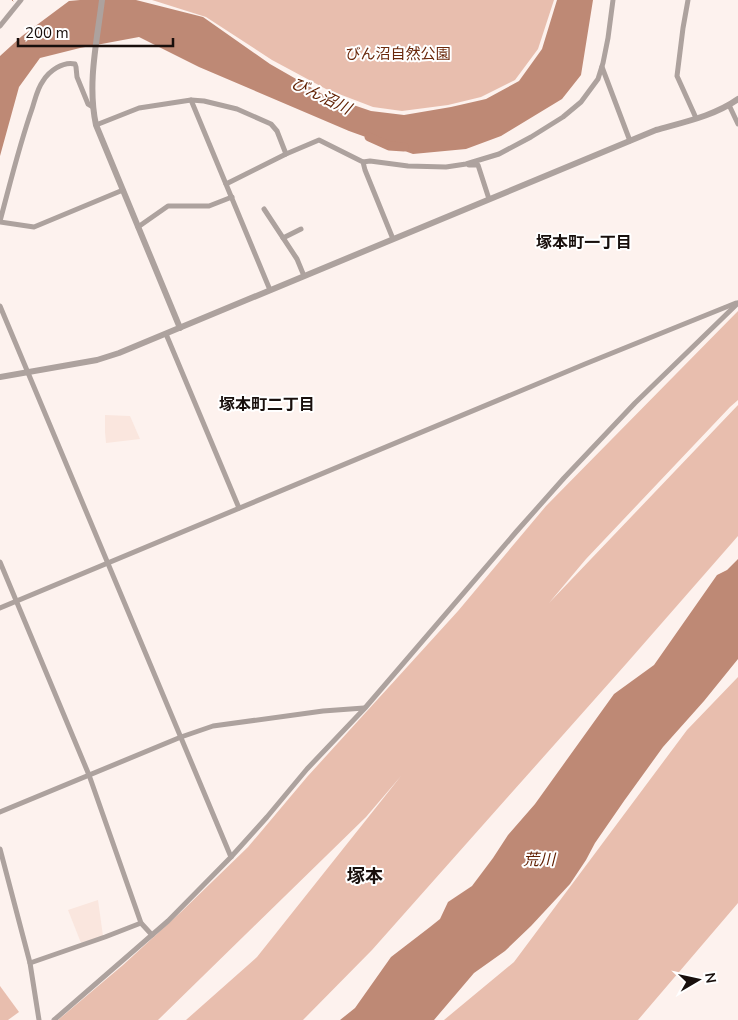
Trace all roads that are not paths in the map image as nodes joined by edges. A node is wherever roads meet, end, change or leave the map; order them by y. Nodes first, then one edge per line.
1 (21, 0) edge
2 (102, 0) edge
3 (613, 0) edge
4 (688, 0) edge
5 (0, 26) edge
6 (602, 66) junction
7 (738, 99) edge
8 (191, 100) junction
9 (729, 105) junction
10 (93, 107) junction
11 (696, 118) junction
12 (738, 124) edge
13 (96, 125) junction
14 (630, 141) junction
15 (286, 154) junction
16 (363, 162) junction
17 (466, 164) junction
18 (226, 184) junction
19 (123, 190) junction
20 (232, 197) junction
21 (489, 199) junction
22 (264, 210) dead end
23 (0, 222) edge
24 (138, 227) junction
25 (301, 229) dead end
26 (284, 238) junction
27 (393, 239) junction
28 (304, 276) junction
29 (270, 290) junction
30 (738, 302) edge
31 (0, 306) edge
32 (180, 328) junction
33 (166, 334) junction
34 (27, 372) junction
35 (0, 377) edge
36 (238, 508) junction
37 (0, 562) edge
38 (107, 563) junction
39 (16, 601) junction
40 (0, 608) edge
41 (365, 708) junction
42 (180, 737) junction
43 (89, 775) junction
44 (0, 812) edge
45 (0, 849) edge
46 (230, 857) junction
47 (141, 923) junction
48 (152, 935) junction
49 (30, 963) junction
50 (39, 1020) edge
51 (54, 1020) edge

1 - 5 street
2 - 10 street
3 - 6 street
4 - 11 street
6 - 14 street
6 - 17 street
7 - 9 street
8 - 13 street
8 - 15 street
8 - 18 street
9 - 11 street
9 - 12 street
10 - 13 street
10 - 23 street
11 - 14 street
13 - 19 street
14 - 21 street
15 - 16 street
15 - 18 street
16 - 17 street
16 - 27 street
17 - 21 street
18 - 20 street
19 - 23 street
19 - 24 street
20 - 24 street
20 - 29 street
21 - 27 street
22 - 26 street
24 - 32 street
25 - 26 street
26 - 28 street
27 - 28 street
28 - 29 street
29 - 32 street
30 - 36 street
30 - 41 street
31 - 34 street
32 - 33 street
33 - 34 street
33 - 36 street
34 - 35 street
34 - 38 street
36 - 38 street
37 - 39 street
38 - 39 street
38 - 42 street
39 - 40 street
39 - 43 street
41 - 42 street
41 - 46 street
42 - 43 street
42 - 46 street
43 - 44 street
43 - 47 street
45 - 49 street
46 - 48 street
47 - 48 street
47 - 49 street
48 - 51 street
49 - 50 street

